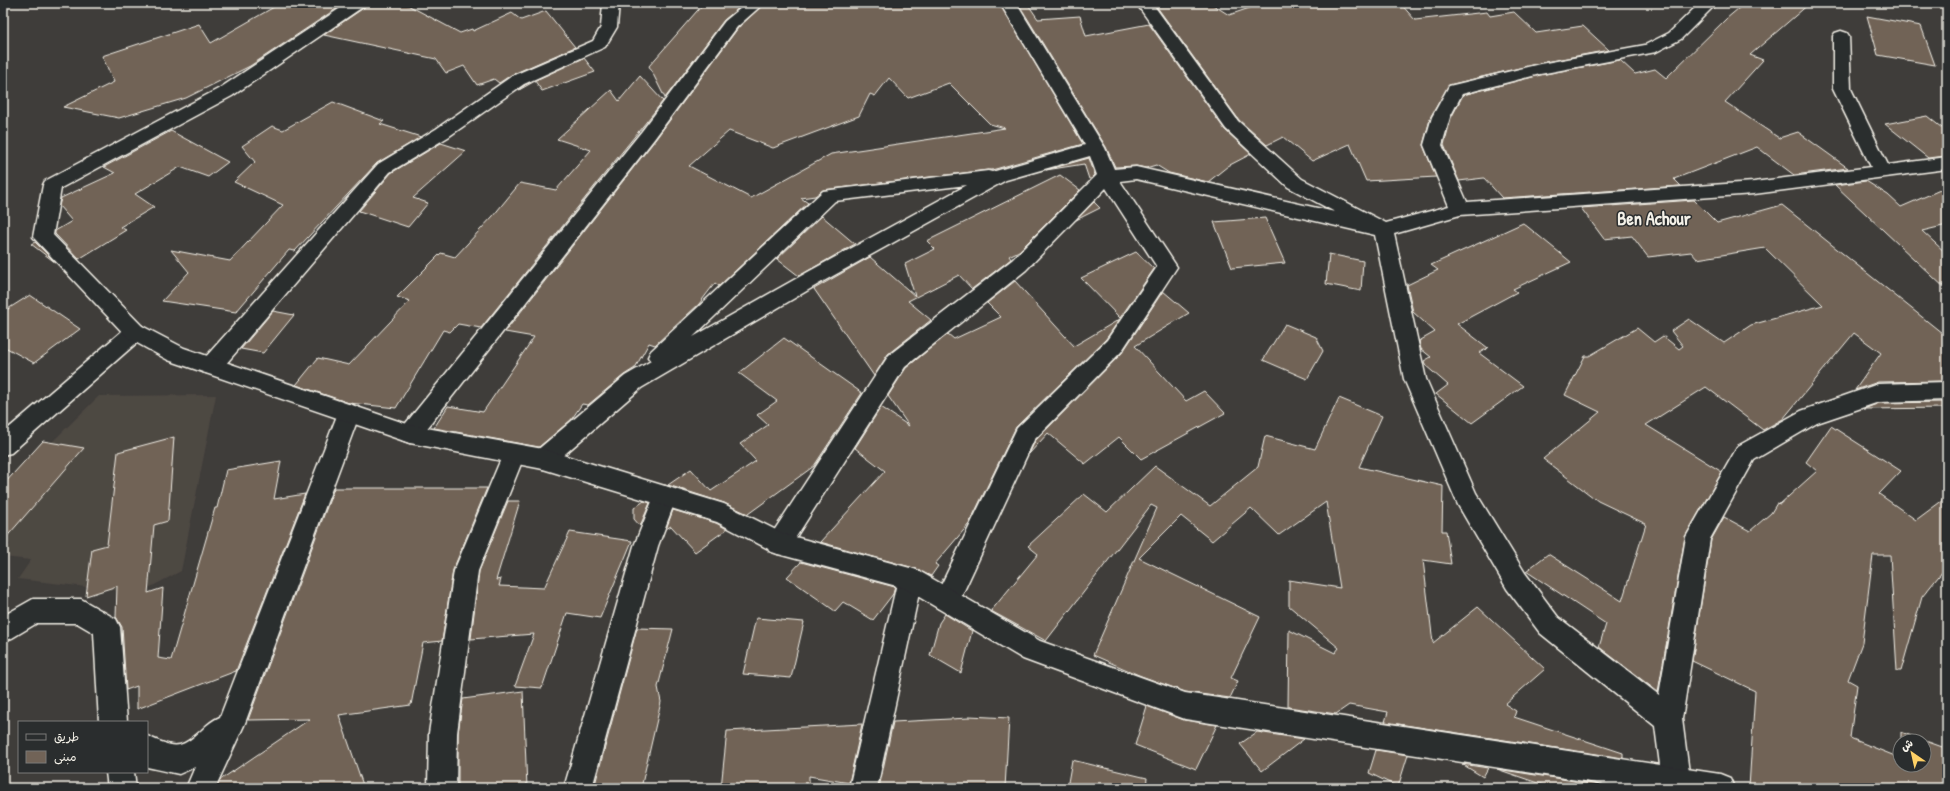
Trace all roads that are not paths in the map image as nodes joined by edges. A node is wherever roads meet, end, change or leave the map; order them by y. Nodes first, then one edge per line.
1 (358, 3) edge
2 (611, 3) edge
3 (756, 3) edge
4 (1008, 3) edge
5 (1144, 3) edge
6 (1709, 3) edge
7 (1841, 36) dead end
8 (1096, 148) junction
9 (1947, 163) edge
10 (1882, 171) junction
11 (999, 176) junction
12 (1107, 176) junction
13 (1460, 209) junction
14 (1384, 230) junction
15 (135, 332) junction
16 (211, 366) junction
17 (633, 382) junction
18 (1947, 391) edge
19 (349, 413) junction
20 (410, 434) junction
21 (3, 446) edge
22 (514, 454) junction
23 (543, 459) junction
24 (665, 496) junction
25 (778, 543) junction
26 (910, 579) junction
27 (947, 600) junction
28 (3, 630) edge
29 (115, 718) edge
30 (1668, 719) junction
31 (231, 723) junction
32 (148, 751) edge
33 (120, 773) edge
34 (1676, 785) edge
35 (122, 788) edge
36 (200, 788) edge
37 (442, 788) edge
38 (578, 788) edge
39 (863, 788) edge
40 (1720, 788) edge

1 - 15 street
2 - 16 street
3 - 20 street
4 - 8 street
5 - 14 street
6 - 13 street
7 - 10 street
8 - 11 street
8 - 12 street
9 - 10 street
10 - 13 street
11 - 17 street
11 - 17 street
12 - 14 street
12 - 25 street
12 - 27 street
13 - 14 street
14 - 30 street
15 - 16 street
15 - 21 street
16 - 19 street
17 - 23 street
18 - 30 street
19 - 20 street
19 - 31 street
20 - 22 street
22 - 23 street
22 - 37 street
23 - 24 street
24 - 25 street
24 - 38 street
25 - 26 street
26 - 27 street
26 - 39 street
27 - 34 street
28 - 29 street
30 - 34 street
31 - 32 street
31 - 36 street
33 - 35 street
34 - 40 street

